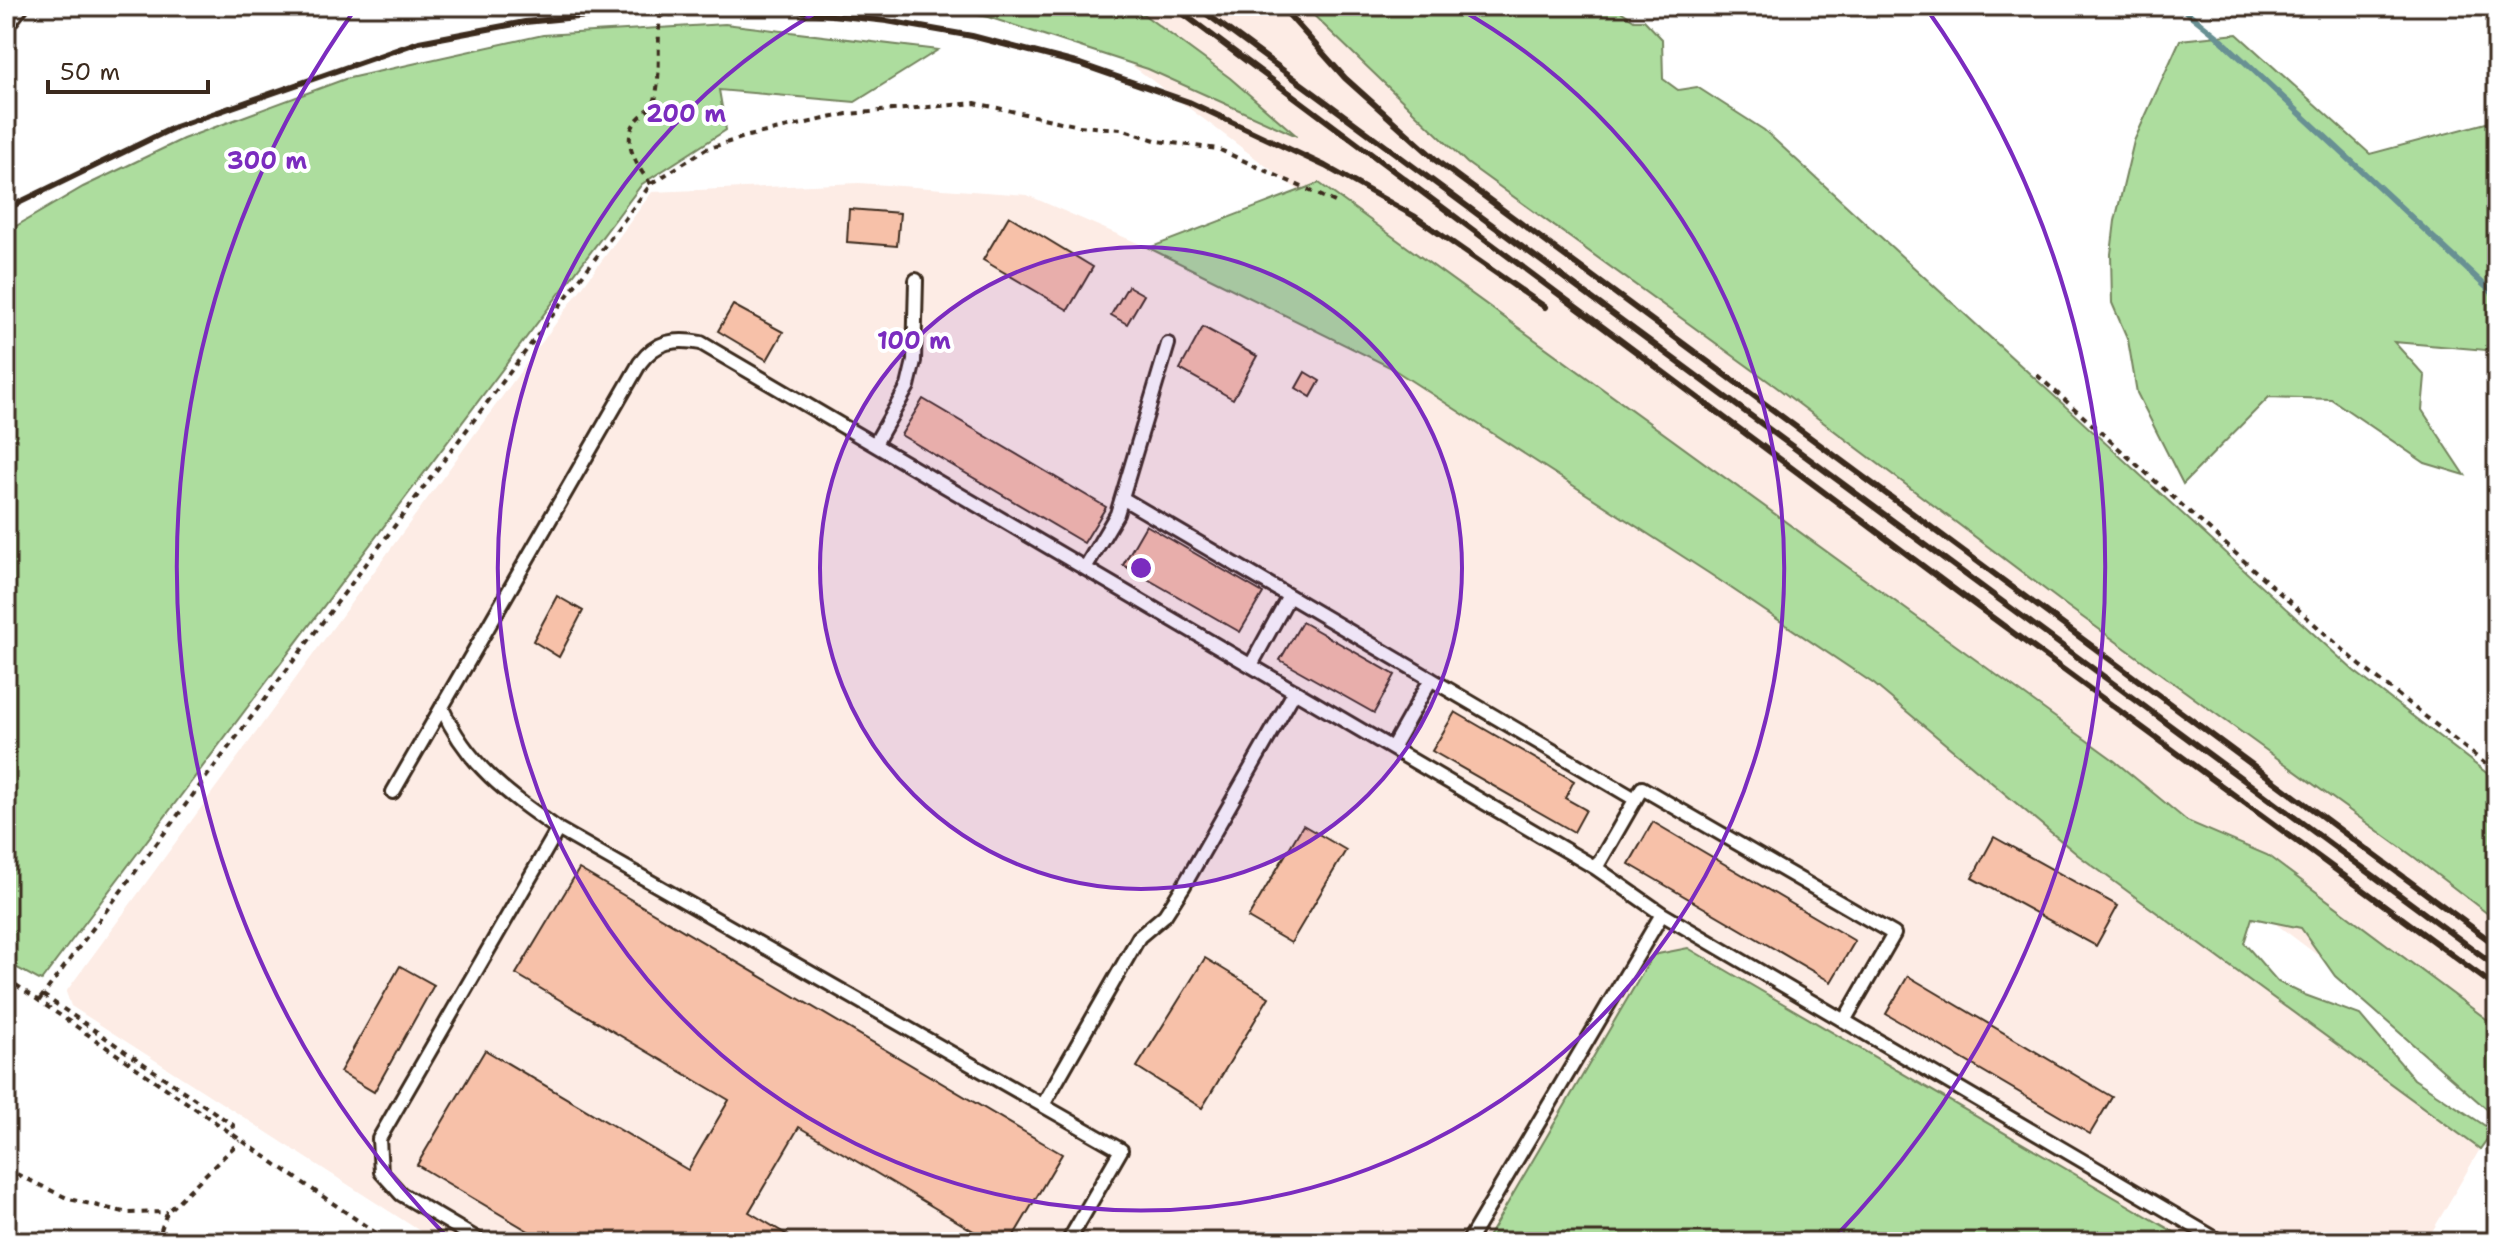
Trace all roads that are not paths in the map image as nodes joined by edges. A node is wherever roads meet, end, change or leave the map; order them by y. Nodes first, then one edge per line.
1 (22, 6) edge
2 (6, 27) edge
3 (916, 280) dead end
4 (1168, 344) dead end
5 (875, 444) junction
6 (1122, 498) junction
7 (1085, 568) junction
8 (1289, 596) junction
9 (1251, 665) junction
10 (1431, 679) junction
11 (1295, 691) junction
12 (442, 708) junction
13 (1392, 748) junction
14 (393, 792) dead end
15 (1635, 799) junction
16 (558, 829) junction
17 (1596, 868) junction
18 (1662, 914) junction
19 (1844, 1021) junction
20 (1043, 1105) junction
21 (482, 1242) edge
22 (1068, 1242) edge
23 (1468, 1242) edge
24 (2221, 1242) edge

1 - 2 lane
3 - 5 lane
4 - 6 lane
5 - 7 lane
5 - 12 lane
6 - 7 lane
6 - 8 lane
7 - 9 lane
8 - 9 lane
8 - 10 lane
9 - 11 lane
10 - 13 lane
10 - 15 lane
11 - 13 lane
11 - 20 lane
12 - 14 lane
12 - 16 lane
13 - 17 lane
15 - 17 lane
15 - 19 lane
16 - 20 lane
16 - 21 lane
17 - 18 lane
18 - 19 lane
18 - 23 lane
19 - 24 lane
20 - 22 lane

